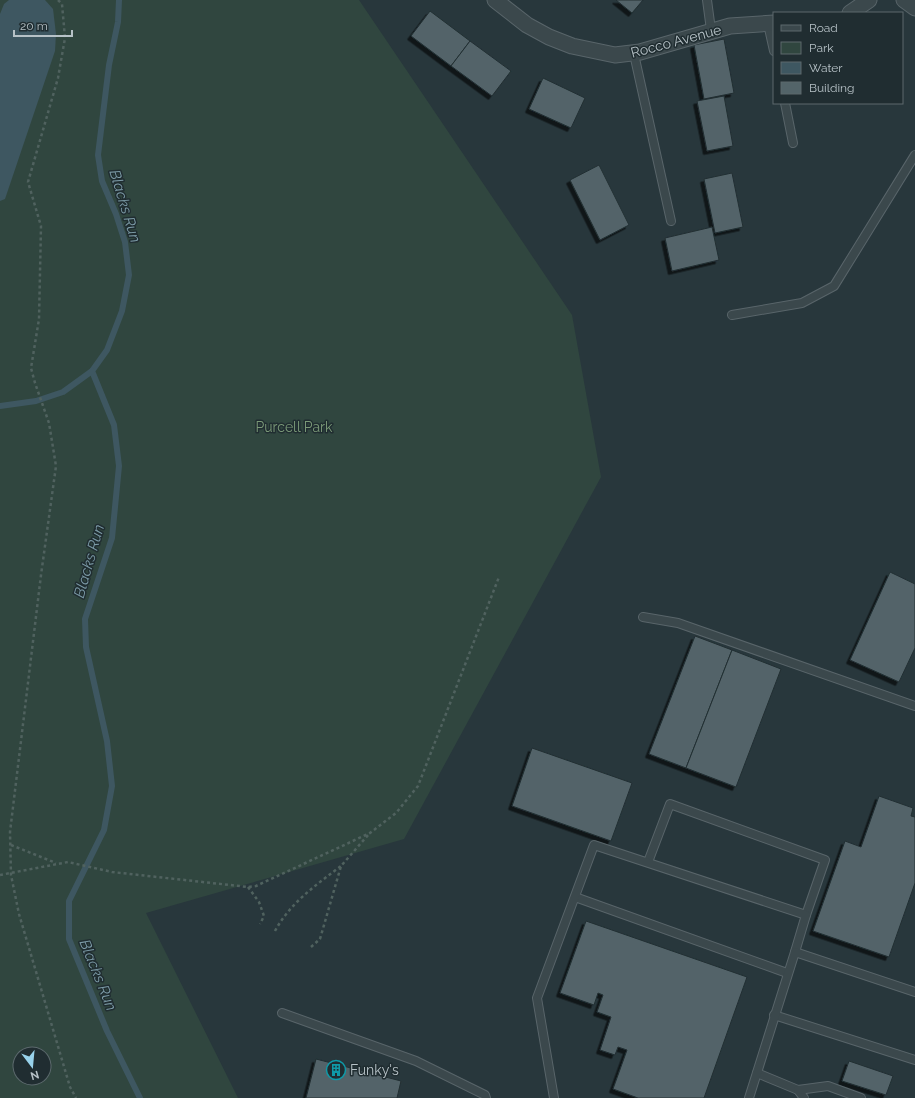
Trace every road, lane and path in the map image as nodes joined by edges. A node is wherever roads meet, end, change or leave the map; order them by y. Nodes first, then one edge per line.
1 (58, 0) edge
2 (495, 0) edge
3 (706, 0) edge
4 (869, 0) edge
5 (904, 0) edge
6 (915, 8) edge
7 (851, 12) edge
8 (771, 23) edge
9 (711, 30) junction
10 (773, 42) edge
11 (634, 54) junction
12 (784, 104) edge
13 (793, 143) dead end
14 (915, 155) edge
15 (671, 221) dead end
16 (732, 315) dead end
17 (499, 577) dead end
18 (642, 617) dead end
19 (915, 706) edge
20 (370, 833) junction
21 (10, 845) junction
22 (648, 862) junction
23 (57, 863) junction
24 (341, 866) junction
25 (0, 875) edge
26 (11, 875) junction
27 (248, 887) junction
28 (574, 897) junction
29 (806, 915) junction
30 (260, 924) dead end
31 (275, 931) dead end
32 (311, 947) dead end
33 (795, 952) junction
34 (787, 973) junction
35 (915, 992) edge
36 (282, 1013) dead end
37 (774, 1015) junction
38 (915, 1060) edge
39 (757, 1073) junction
40 (798, 1090) junction
41 (76, 1098) edge
42 (486, 1098) edge
43 (554, 1098) edge
44 (749, 1098) edge
45 (804, 1098) edge
46 (861, 1098) edge

1 - 21 path
2 - 11 street, Rocco Avenue
3 - 9 lane
4 - 7 street
5 - 6 street
8 - 9 street, Rocco Avenue
8 - 10 lane
9 - 11 street, Rocco Avenue
11 - 15 lane
12 - 13 lane
14 - 16 lane
17 - 20 path
18 - 19 lane
20 - 24 path
20 - 27 path
21 - 23 path
21 - 26 path
22 - 28 lane
22 - 29 lane
22 - 29 lane
23 - 26 path
23 - 27 path
24 - 31 path
24 - 32 path
25 - 26 path
26 - 41 path
27 - 30 path
28 - 34 lane
28 - 43 lane
29 - 33 lane
33 - 34 lane
33 - 35 lane
34 - 37 lane
36 - 42 lane
37 - 38 lane
37 - 39 lane
39 - 40 lane
39 - 44 lane
40 - 45 lane
40 - 46 lane

